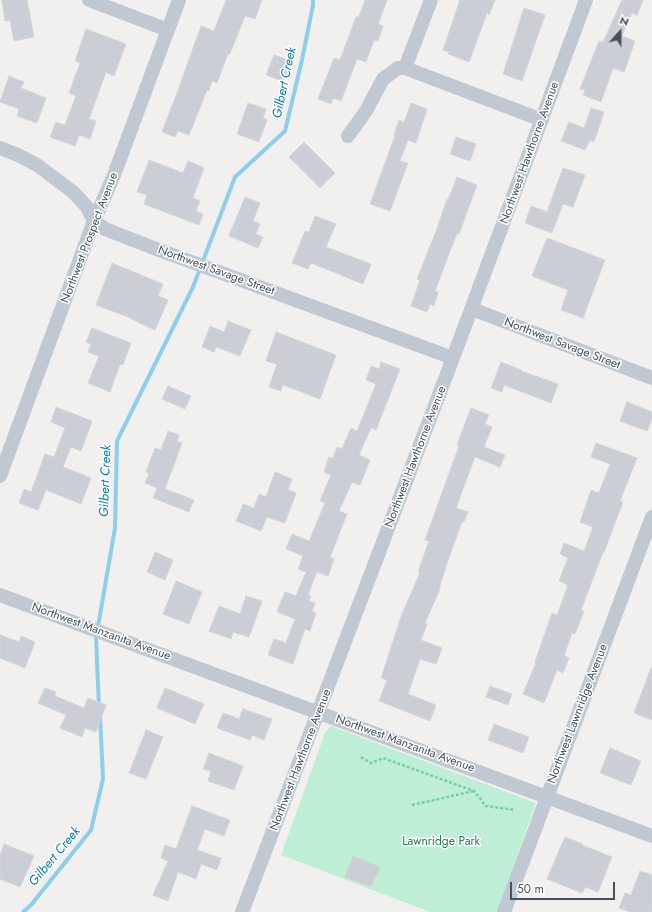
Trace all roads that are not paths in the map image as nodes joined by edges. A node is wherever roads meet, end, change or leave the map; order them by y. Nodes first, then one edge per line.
1 (89, 0) edge
2 (180, 0) edge
3 (431, 0) edge
4 (586, 0) edge
5 (168, 30) junction
6 (405, 68) junction
7 (542, 120) junction
8 (348, 136) dead end
9 (0, 148) edge
10 (94, 221) junction
11 (472, 309) junction
12 (453, 358) junction
13 (652, 378) edge
14 (0, 476) edge
15 (652, 517) edge
16 (0, 595) edge
17 (319, 712) junction
18 (547, 796) junction
19 (652, 836) edge
20 (242, 912) edge
21 (504, 912) edge

1 - 5 street
2 - 5 street, Northwest Prospect Avenue
3 - 6 street
4 - 7 street, Northwest Hawthorne Avenue
5 - 10 street, Northwest Prospect Avenue
6 - 7 street
6 - 8 street
7 - 11 street, Northwest Hawthorne Avenue
9 - 10 street, Northwest Savage Street
10 - 12 street, Northwest Savage Street
10 - 14 street, Northwest Prospect Avenue
11 - 12 street, Northwest Hawthorne Avenue
11 - 13 street, Northwest Savage Street
12 - 17 street, Northwest Hawthorne Avenue
15 - 18 street, Northwest Lawnridge Avenue
16 - 17 street, Northwest Manzanita Avenue
17 - 18 street, Northwest Manzanita Avenue
17 - 20 street, Northwest Hawthorne Avenue
18 - 19 street, Northwest Manzanita Avenue
18 - 21 street, Northwest Lawnridge Avenue

